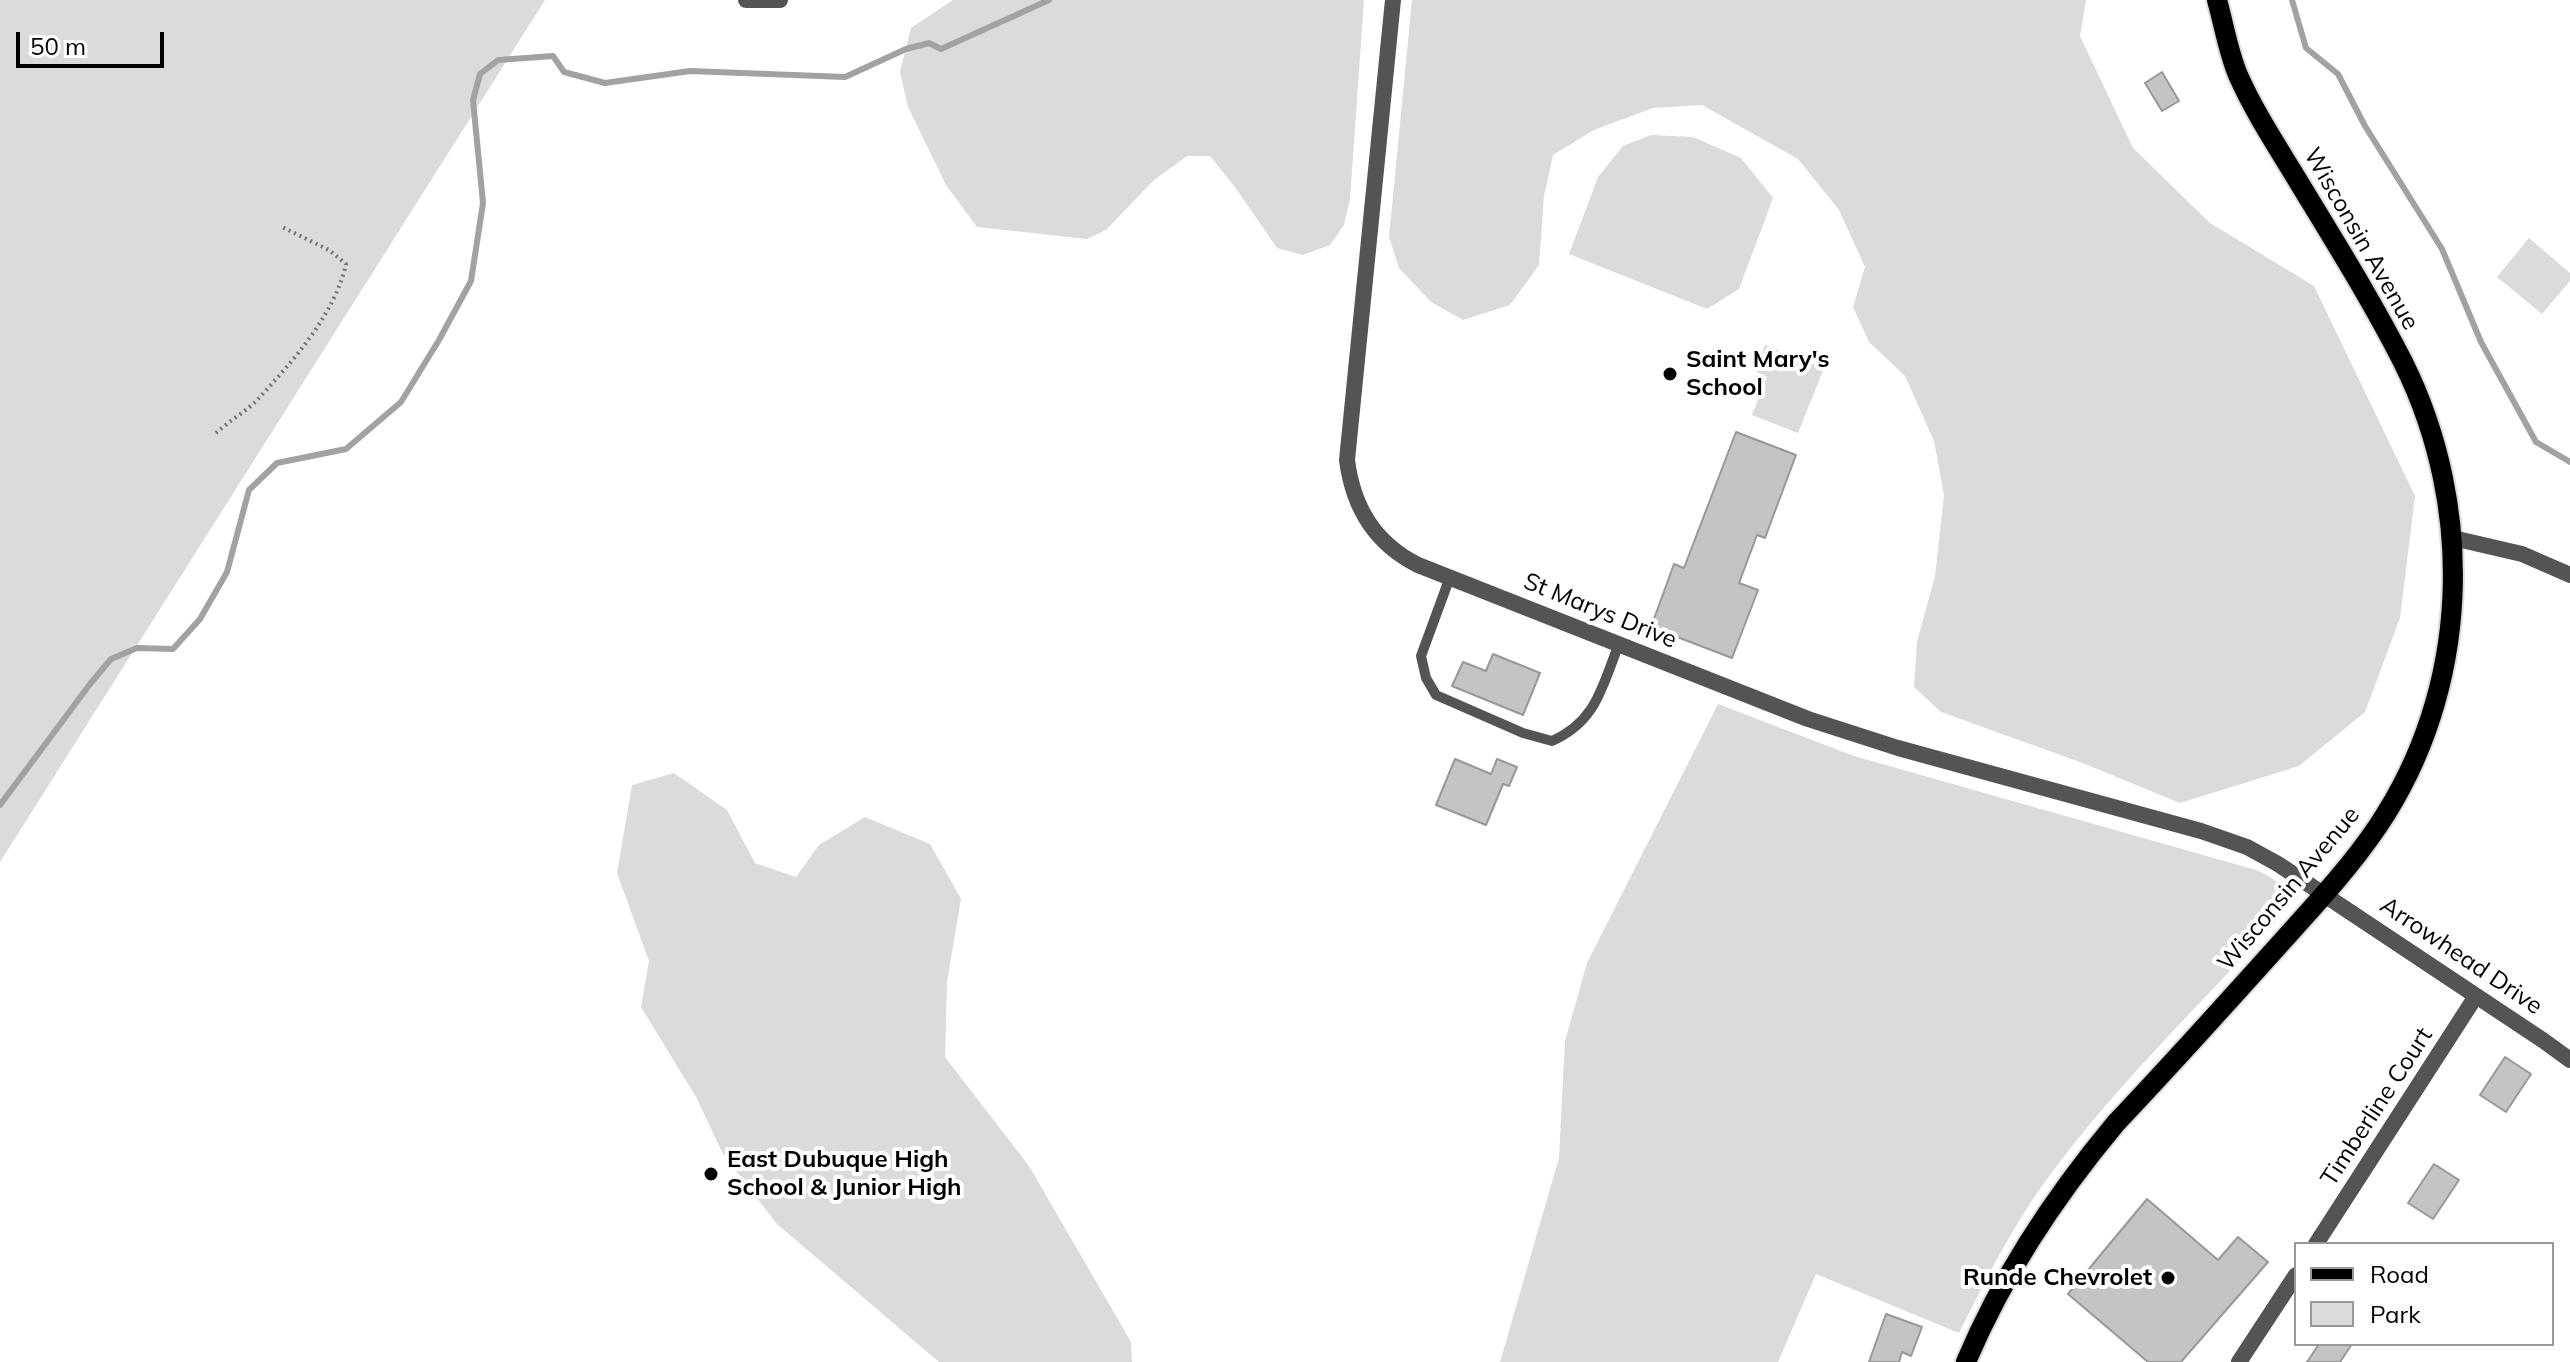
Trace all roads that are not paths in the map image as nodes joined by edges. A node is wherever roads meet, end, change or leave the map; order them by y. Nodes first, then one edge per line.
1 (746, 0) edge
2 (780, 0) edge
3 (1393, 0) edge
4 (2217, 0) edge
5 (2453, 538) junction
6 (2570, 575) edge
7 (1450, 577) junction
8 (1619, 644) junction
9 (2325, 894) junction
10 (2476, 996) junction
11 (2570, 1060) edge
12 (2317, 1242) edge
13 (2294, 1278) edge
14 (1966, 1362) edge
15 (2239, 1362) edge

1 - 2 street
3 - 7 street, St Marys Drive
4 - 5 main road, Wisconsin Avenue
5 - 6 street
5 - 9 main road, Wisconsin Avenue
7 - 8 street, St Marys Drive
7 - 8 lane
8 - 9 street, St Marys Drive
9 - 10 street, Arrowhead Drive
9 - 14 main road, Wisconsin Avenue
10 - 11 street, Arrowhead Drive
10 - 12 street, Timberline Court
13 - 15 street

